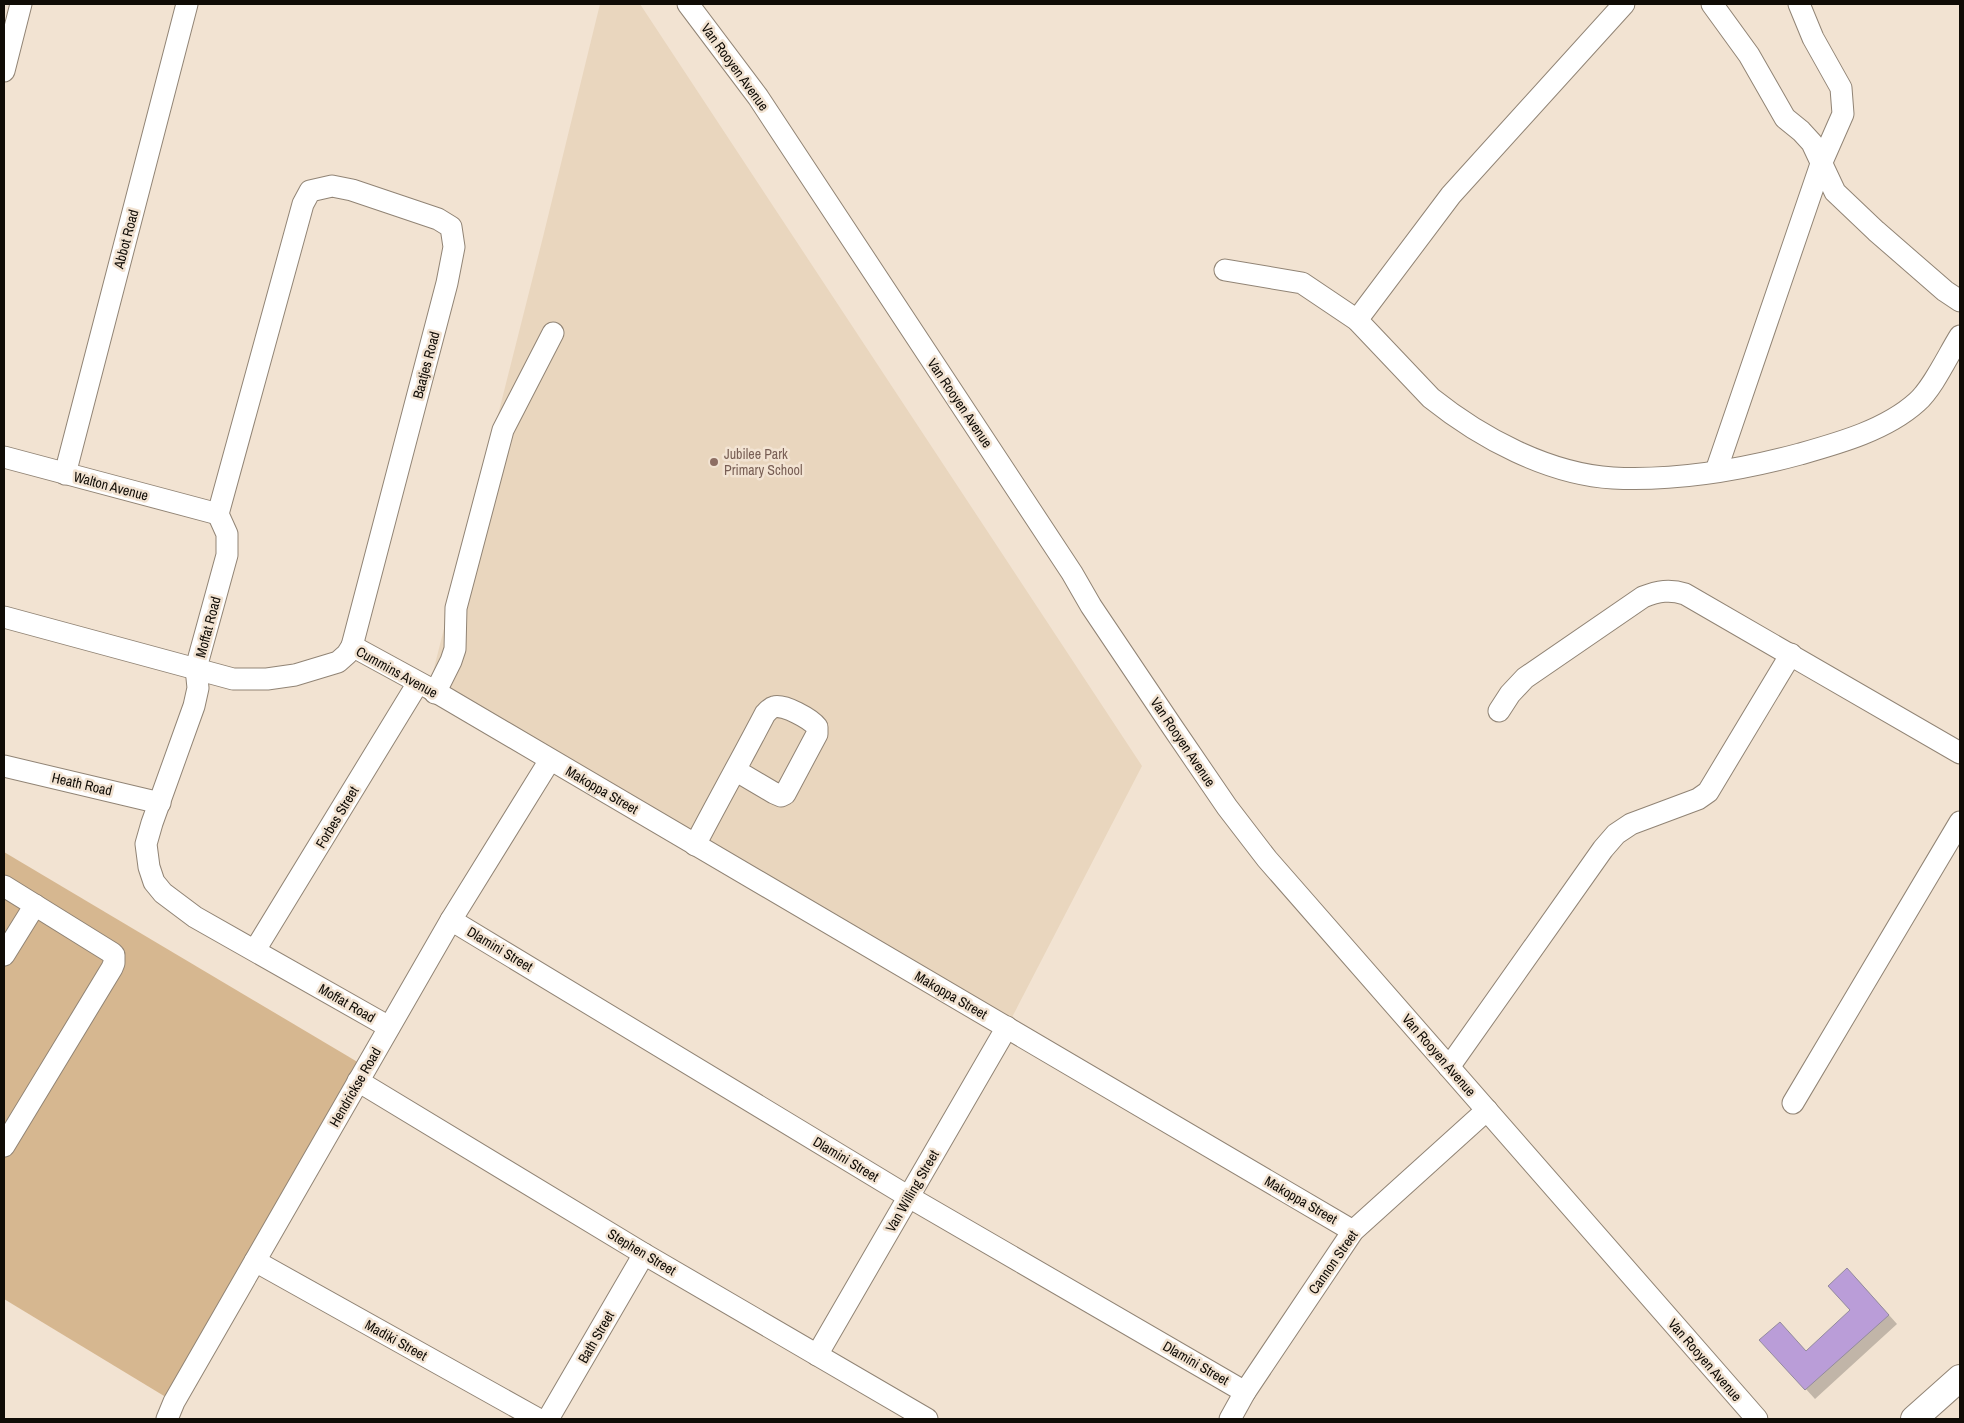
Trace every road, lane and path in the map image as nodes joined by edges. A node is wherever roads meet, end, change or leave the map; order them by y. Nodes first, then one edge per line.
1 (21, 4) edge
2 (187, 4) edge
3 (688, 4) edge
4 (1624, 4) edge
5 (1712, 4) edge
6 (1799, 4) edge
7 (4, 71) edge
8 (1821, 164) junction
9 (1225, 270) dead end
10 (1960, 301) edge
11 (1357, 320) junction
12 (553, 334) dead end
13 (1960, 336) edge
14 (4, 457) edge
15 (1716, 471) junction
16 (65, 474) junction
17 (218, 514) junction
18 (4, 617) edge
19 (352, 646) junction
20 (1791, 654) junction
21 (196, 668) junction
22 (427, 688) junction
23 (1499, 711) dead end
24 (1960, 753) edge
25 (550, 760) junction
26 (4, 766) edge
27 (735, 770) dead end
28 (160, 803) junction
29 (1960, 822) edge
30 (695, 845) junction
31 (4, 886) edge
32 (35, 905) junction
33 (451, 920) junction
34 (255, 950) junction
35 (4, 955) edge
36 (389, 1027) junction
37 (1007, 1028) junction
38 (1449, 1067) junction
39 (358, 1081) junction
40 (1793, 1104) dead end
41 (1487, 1110) junction
42 (4, 1146) edge
43 (909, 1197) junction
44 (1353, 1231) junction
45 (644, 1254) junction
46 (255, 1261) junction
47 (817, 1355) junction
48 (1960, 1378) edge
49 (1245, 1392) junction
50 (167, 1419) edge
51 (538, 1419) edge
52 (548, 1419) edge
53 (927, 1419) edge
54 (1230, 1419) edge
55 (1757, 1419) edge
56 (1914, 1419) edge

1 - 7 street
2 - 16 street, Abbot Road
3 - 38 street, Van Rooyen Avenue
4 - 11 street
5 - 8 street
6 - 8 street
8 - 10 street
8 - 15 street
9 - 11 street
11 - 15 street
12 - 22 street, Forbes Street
13 - 15 street
14 - 16 street, Walton Avenue
16 - 17 street, Walton Avenue
17 - 19 street, Baatjes Road
17 - 21 street, Moffat Road
18 - 21 street, Cummins Avenue
19 - 21 street, Cummins Avenue
19 - 22 street, Cummins Avenue
20 - 23 street
20 - 24 street
20 - 38 street
21 - 28 street, Moffat Road
22 - 25 street, Cummins Avenue
22 - 34 street, Forbes Street
25 - 30 street, Makoppa Street
25 - 33 street, Hendrickse Road
26 - 28 street, Heath Road
27 - 30 street
28 - 34 street, Moffat Road
29 - 40 street
30 - 37 street, Makoppa Street
31 - 32 street
32 - 35 street
32 - 42 street
33 - 36 street, Hendrickse Road
33 - 43 street, Dlamini Street
34 - 36 street, Moffat Road
36 - 39 street, Hendrickse Road
37 - 43 street, Van Willing Street
37 - 44 street, Makoppa Street
38 - 41 street, Van Rooyen Avenue
39 - 45 street, Stephen Street
39 - 46 street, Hendrickse Road
41 - 44 street, Cannon Street
41 - 55 street, Van Rooyen Avenue
43 - 47 street, Van Willing Street
43 - 49 street, Dlamini Street
44 - 49 street, Cannon Street
45 - 47 street, Stephen Street
45 - 52 street, Bath Street
46 - 50 street, Hendrickse Road
46 - 51 street, Madiki Street
47 - 53 street, Stephen Street
48 - 56 main road
49 - 54 street, Cannon Street

